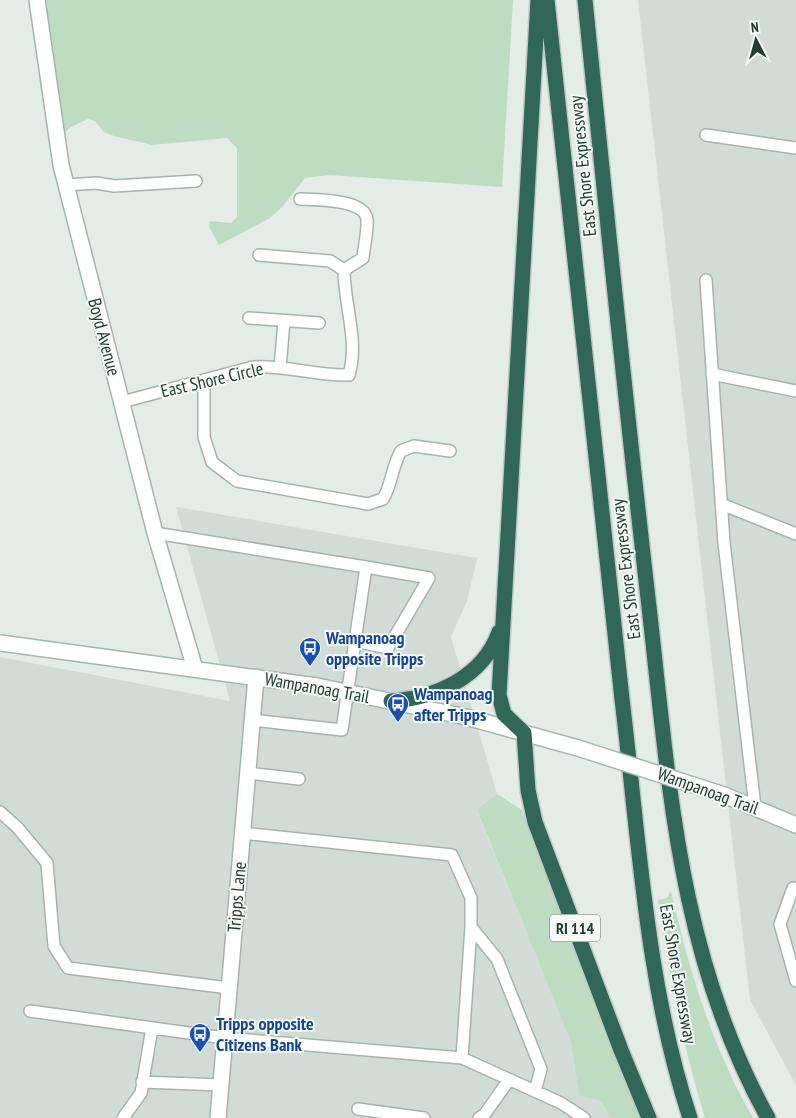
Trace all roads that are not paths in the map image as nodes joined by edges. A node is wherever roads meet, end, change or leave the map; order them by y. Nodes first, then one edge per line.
1 (36, 0) edge
2 (538, 0) edge
3 (547, 0) edge
4 (585, 0) edge
5 (706, 135) dead end
6 (796, 148) edge
7 (196, 181) dead end
8 (66, 185) junction
9 (300, 199) dead end
10 (259, 255) dead end
11 (344, 270) junction
12 (706, 280) dead end
13 (248, 318) dead end
14 (284, 321) junction
15 (318, 323) dead end
16 (280, 368) junction
17 (712, 374) junction
18 (204, 380) junction
19 (796, 391) edge
20 (122, 402) junction
21 (450, 452) dead end
22 (721, 504) junction
23 (155, 533) junction
24 (796, 534) edge
25 (366, 567) junction
26 (504, 611) junction
27 (356, 641) junction
28 (0, 643) edge
29 (195, 669) junction
30 (256, 677) junction
31 (348, 692) junction
32 (391, 701) junction
33 (252, 720) junction
34 (524, 733) junction
35 (248, 773) junction
36 (299, 779) dead end
37 (755, 807) junction
38 (0, 812) edge
39 (796, 825) edge
40 (242, 834) junction
41 (796, 889) edge
42 (471, 926) junction
43 (796, 981) edge
44 (229, 988) junction
45 (30, 1011) dead end
46 (152, 1028) junction
47 (225, 1038) junction
48 (462, 1058) junction
49 (509, 1080) junction
50 (142, 1082) junction
51 (220, 1085) junction
52 (535, 1091) junction
53 (358, 1109) dead end
54 (123, 1118) edge
55 (218, 1118) edge
56 (424, 1118) edge
57 (479, 1118) edge
58 (584, 1118) edge
59 (649, 1118) edge
60 (690, 1118) edge
61 (768, 1118) edge

1 - 8 street, Boyd Avenue
2 - 26 highway
3 - 60 highway, East Shore Expressway
4 - 61 highway, East Shore Expressway
5 - 6 lane
7 - 8 lane
8 - 20 street, Boyd Avenue
9 - 11 lane
10 - 11 lane
11 - 16 lane, East Shore Circle
12 - 17 lane
13 - 14 lane
14 - 15 lane
14 - 16 lane
16 - 18 lane, East Shore Circle
17 - 19 lane
17 - 22 lane
18 - 20 lane, East Shore Circle
18 - 21 lane
20 - 23 street, Boyd Avenue
22 - 24 lane
22 - 37 lane
23 - 25 lane
23 - 29 street, Boyd Avenue
25 - 27 lane
25 - 27 lane
26 - 32 highway
26 - 34 highway
27 - 31 lane
28 - 29 street, Wampanoag Trail
29 - 30 street, Wampanoag Trail
30 - 31 street, Wampanoag Trail
30 - 33 street, Tripps Lane
31 - 32 street, Wampanoag Trail
31 - 33 lane
32 - 34 street, Wampanoag Trail
33 - 35 street, Tripps Lane
34 - 37 street, Wampanoag Trail, bridge
34 - 59 highway, RI 114
35 - 36 lane
35 - 40 street, Tripps Lane
37 - 39 street, Wampanoag Trail
38 - 44 lane
40 - 42 lane
40 - 44 street, Tripps Lane
41 - 43 lane
42 - 48 lane
42 - 52 lane
44 - 47 street, Tripps Lane
45 - 46 lane
46 - 47 lane
46 - 50 lane
47 - 48 lane
47 - 51 street, Tripps Lane
48 - 49 lane
49 - 52 lane
49 - 57 lane
50 - 51 lane
50 - 54 lane
51 - 55 street, Tripps Lane
52 - 58 lane
53 - 56 lane

